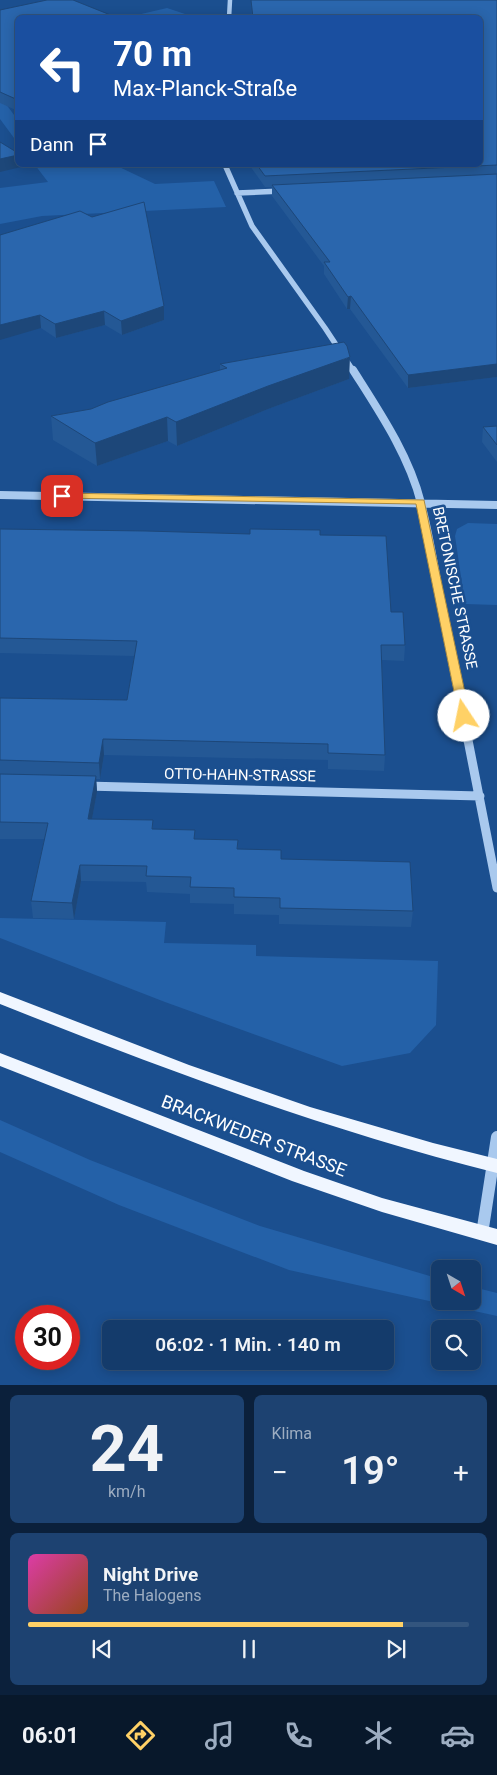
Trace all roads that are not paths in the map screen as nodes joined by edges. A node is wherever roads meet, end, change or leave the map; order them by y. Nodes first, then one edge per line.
1 (230, 0) edge
2 (229, 15) edge
3 (226, 167) edge
4 (285, 190) edge
5 (237, 193) junction
6 (0, 495) edge
7 (421, 502) junction
8 (497, 505) edge
9 (76, 786) edge
10 (480, 796) junction
11 (497, 888) edge
12 (0, 998) edge
13 (0, 1059) edge
14 (497, 1137) edge
15 (496, 1165) edge
16 (490, 1235) edge

1 - 2 street
3 - 5 street, BRETONISCHE STRASSE
4 - 5 street
5 - 7 street, BRETONISCHE STRASSE
6 - 7 street
7 - 8 street
7 - 10 street, BRETONISCHE STRASSE
9 - 10 street, OTTO-HAHN-STRASSE
10 - 11 street, BRETONISCHE STRASSE
12 - 15 main road
13 - 16 main road, BRACKWEDER STRASSE
14 - 15 street
15 - 16 street

